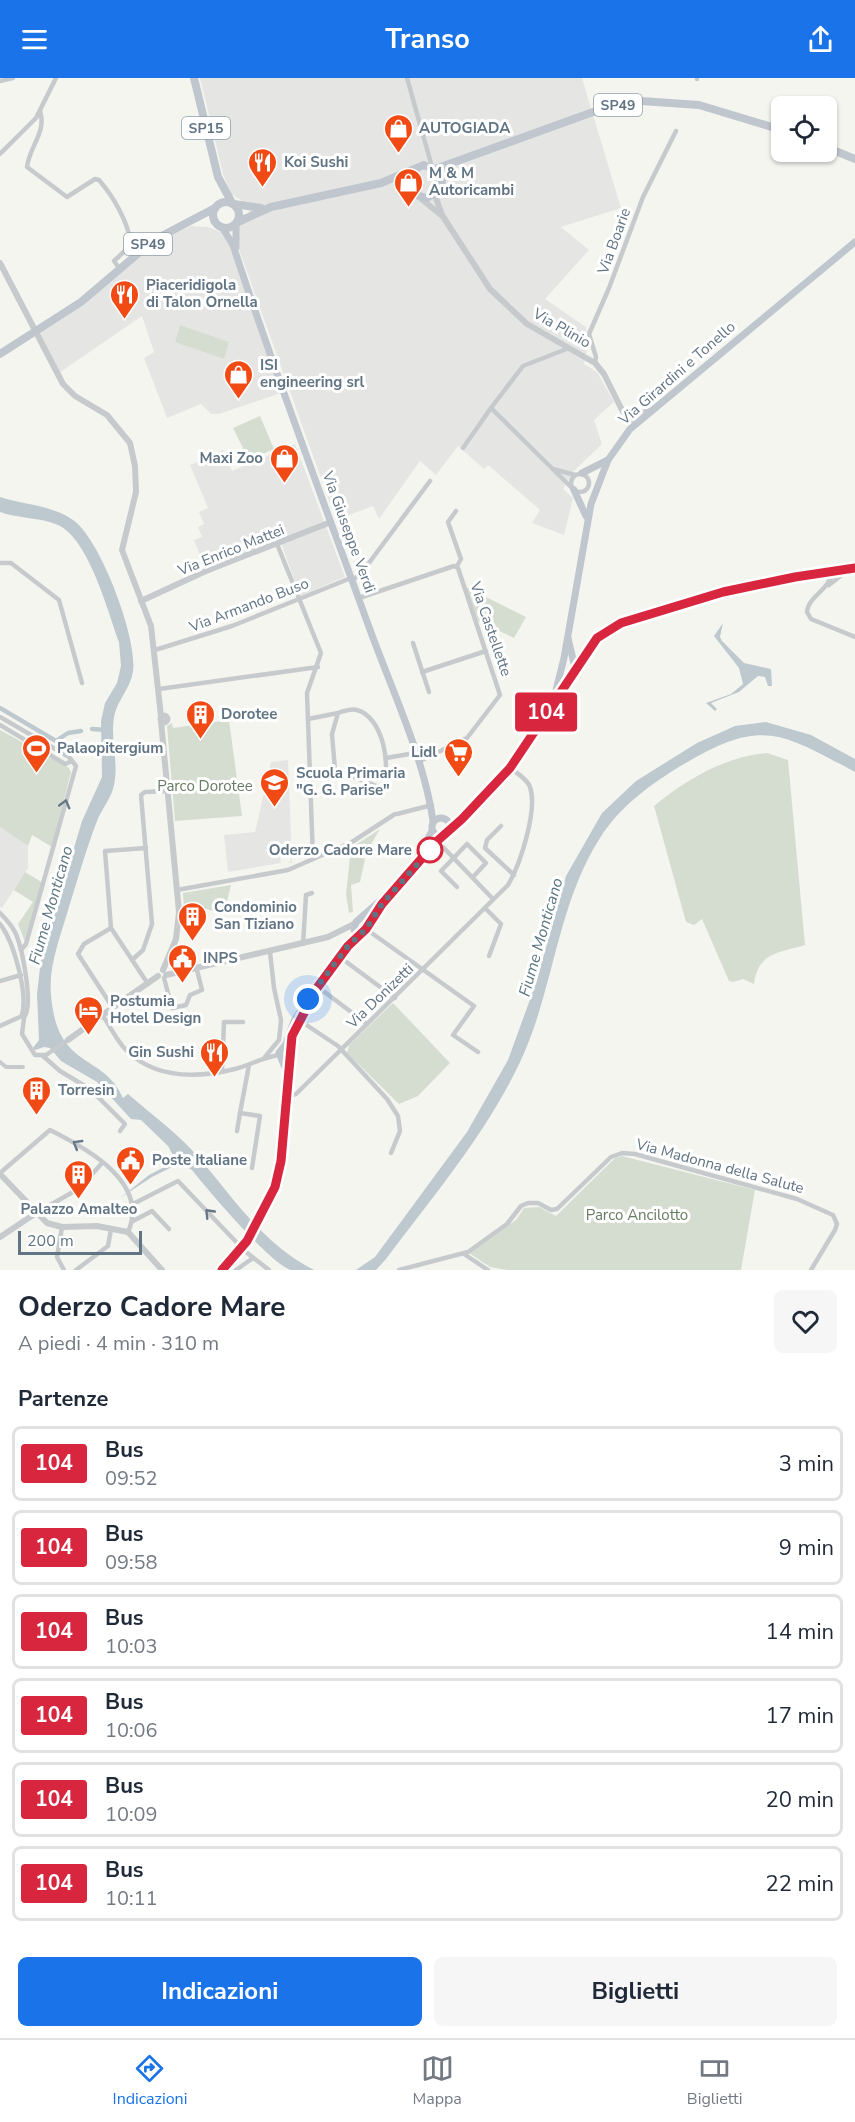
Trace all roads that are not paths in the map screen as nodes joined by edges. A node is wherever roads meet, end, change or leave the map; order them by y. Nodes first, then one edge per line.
1 (13, 78) edge
2 (56, 78) edge
3 (194, 78) edge
4 (407, 78) edge
5 (0, 81) edge
6 (40, 111) junction
7 (771, 127) edge
8 (676, 130) dead end
9 (427, 149) junction
10 (837, 152) edge
11 (0, 154) edge
12 (855, 159) edge
13 (460, 162) junction
14 (417, 168) junction
15 (434, 168) junction
16 (218, 177) junction
17 (442, 181) junction
18 (381, 183) junction
19 (410, 186) junction
20 (435, 195) junction
21 (418, 196) junction
22 (233, 204) junction
23 (216, 207) junction
24 (271, 207) junction
25 (442, 215) junction
26 (193, 221) junction
27 (237, 223) junction
28 (220, 226) junction
29 (855, 242) edge
30 (0, 263) edge
31 (240, 267) junction
32 (119, 268) junction
33 (569, 348) junction
34 (0, 354) edge
35 (595, 363) junction
36 (491, 408) junction
37 (650, 411) junction
38 (625, 412) junction
39 (636, 423) junction
40 (625, 435) junction
41 (463, 448) dead end
42 (608, 460) junction
43 (550, 467) junction
44 (579, 474) junction
45 (430, 481) dead end
46 (574, 490) junction
47 (456, 511) dead end
48 (331, 522) junction
49 (588, 522) junction
50 (277, 544) junction
51 (0, 563) edge
52 (457, 566) junction
53 (852, 569) edge
54 (832, 572) junction
55 (352, 579) junction
56 (827, 587) junction
57 (299, 598) junction
58 (359, 598) junction
59 (141, 601) junction
60 (855, 638) edge
61 (569, 641) junction
62 (413, 643) dead end
63 (589, 647) junction
64 (155, 650) junction
65 (486, 651) junction
66 (564, 658) junction
67 (318, 667) junction
68 (575, 668) junction
69 (422, 672) junction
70 (82, 683) dead end
71 (159, 689) junction
72 (429, 692) dead end
73 (553, 702) junction
74 (338, 712) junction
75 (0, 717) edge
76 (308, 719) junction
77 (0, 724) edge
78 (17, 727) junction
79 (13, 734) junction
80 (415, 753) junction
81 (386, 758) junction
82 (72, 761) junction
83 (418, 762) junction
84 (510, 768) junction
85 (167, 791) junction
86 (433, 806) junction
87 (467, 813) junction
88 (444, 819) junction
89 (433, 821) junction
90 (501, 826) dead end
91 (432, 831) junction
92 (449, 832) junction
93 (441, 836) junction
94 (443, 847) dead end
95 (146, 848) junction
96 (454, 858) junction
97 (313, 859) junction
98 (514, 875) junction
99 (473, 877) junction
100 (457, 887) dead end
101 (177, 890) junction
102 (312, 893) dead end
103 (494, 899) junction
104 (485, 908) junction
105 (0, 913) edge
106 (0, 924) edge
107 (360, 927) junction
108 (111, 928) junction
109 (303, 944) junction
110 (21, 950) junction
111 (270, 952) junction
112 (489, 956) dead end
113 (340, 957) junction
114 (132, 960) junction
115 (197, 970) junction
116 (423, 970) junction
117 (22, 973) junction
118 (163, 975) junction
119 (0, 981) edge
120 (148, 984) junction
121 (317, 988) junction
122 (394, 998) junction
123 (112, 1007) junction
124 (23, 1016) junction
125 (103, 1016) junction
126 (299, 1020) junction
127 (243, 1022) dead end
128 (367, 1024) junction
129 (0, 1026) edge
130 (68, 1040) joint
131 (342, 1050) junction
132 (478, 1052) dead end
133 (46, 1054) junction
134 (285, 1054) junction
135 (265, 1057) junction
136 (0, 1062) edge
137 (249, 1065) junction
138 (23, 1067) dead end
139 (222, 1072) junction
140 (288, 1096) junction
141 (240, 1113) junction
142 (285, 1114) junction
143 (120, 1131) dead end
144 (237, 1131) dead end
145 (391, 1153) dead end
146 (102, 1163) junction
147 (252, 1168) dead end
148 (1, 1173) edge
149 (133, 1204) junction
150 (40, 1213) junction
151 (133, 1221) junction
152 (62, 1227) junction
153 (111, 1229) junction
154 (169, 1229) dead end
155 (128, 1232) junction
156 (0, 1237) edge
157 (239, 1245) dead end
158 (246, 1252) dead end
159 (464, 1254) junction
160 (253, 1258) junction
161 (64, 1270) edge
162 (76, 1270) edge
163 (162, 1270) edge
164 (222, 1270) edge
165 (236, 1270) edge
166 (269, 1270) edge
167 (399, 1270) edge
168 (488, 1270) edge
169 (811, 1270) edge

1 - 5 street
2 - 6 street
3 - 16 main road, SP15
4 - 9 street
6 - 11 street
6 - 32 street
7 - 13 main road, SP49
8 - 35 street, Via Boarie
9 - 14 street
9 - 15 street
10 - 12 main road
13 - 15 main road, SP49
13 - 17 main road, SP49
14 - 15 main road, SP49
14 - 18 main road, SP49
14 - 19 main road
15 - 17 main road
16 - 22 main road, SP15
16 - 23 main road, SP15
17 - 20 main road, SP49
18 - 19 main road, SP49
18 - 24 main road, SP49
19 - 21 main road
20 - 21 main road
20 - 25 street, Via Plinio
21 - 25 street, Via Plinio
22 - 23 main road, SP49
22 - 24 main road, SP49
22 - 27 main road
23 - 26 main road, SP49
23 - 28 main road
24 - 27 main road, SP49
25 - 33 street, Via Plinio
26 - 28 main road, SP49
26 - 32 main road, SP49
27 - 28 main road, SP49
27 - 31 main road, Via Giuseppe Verdi
28 - 31 main road, Via Giuseppe Verdi
29 - 37 main road, Via Girardini e Tonello
30 - 59 street
31 - 48 main road, Via Giuseppe Verdi
32 - 34 main road, SP49
33 - 35 street, Via Plinio
33 - 36 street
35 - 38 street, Via Plinio
36 - 41 street
36 - 43 street
37 - 38 street
37 - 39 main road, Via Girardini e Tonello
38 - 39 street, Via Plinio
38 - 40 street
39 - 40 main road, Via Girardini e Tonello
40 - 42 main road, Via Girardini e Tonello
42 - 44 main road
42 - 49 main road, Via Girardini e Tonello
43 - 44 street
43 - 46 street
44 - 46 street
44 - 46 street
45 - 55 street
46 - 49 main road
47 - 52 street
48 - 50 street, Via Enrico Mattei
48 - 55 main road, Via Giuseppe Verdi
49 - 61 main road, Via Girardini e Tonello
50 - 57 street
50 - 59 street, Via Enrico Mattei
51 - 70 street
52 - 58 street, Via Castellette
52 - 65 street, Via Castellette
53 - 54 main road
53 - 56 street
54 - 56 street
54 - 63 main road
55 - 57 street, Via Armando Buso
55 - 58 main road, Via Giuseppe Verdi
56 - 60 street
57 - 64 street, Via Armando Buso
57 - 67 street
58 - 80 main road, Via Giuseppe Verdi
59 - 64 street
61 - 63 main road
61 - 66 main road, Via Girardini e Tonello
61 - 68 main road, Via Girardini e Tonello
62 - 69 street
63 - 68 main road
64 - 71 street
65 - 69 street
65 - 83 street, Via Castellette
66 - 68 main road
66 - 73 main road, Via Girardini e Tonello
67 - 71 street
67 - 76 street
68 - 73 main road
69 - 72 street
71 - 85 street
73 - 84 main road
74 - 76 street
74 - 81 street
74 - 81 street
75 - 78 street
76 - 97 street
77 - 79 street
78 - 79 street
78 - 82 street
79 - 82 street
80 - 81 street
80 - 83 main road, Via Giuseppe Verdi
110 -> 82 street
83 - 86 main road, Via Giuseppe Verdi
84 - 87 main road
84 - 98 street
85 - 95 street
85 - 101 street
86 - 88 main road, Via Giuseppe Verdi
86 - 89 main road, Via Giuseppe Verdi
86 - 97 street
87 - 88 main road
87 - 92 main road
88 - 89 main road
88 - 92 main road
89 - 91 main road
90 - 98 street
91 - 93 main road
91 - 107 main road
92 - 93 main road
93 - 107 main road
94 - 96 street
95 - 108 street
95 - 114 street
96 - 99 street
96 - 99 street
96 - 100 street
97 - 101 street
98 - 103 street, Via Donizetti
99 - 103 street
101 - 118 street
102 - 109 street
103 - 104 street, Via Donizetti
104 - 112 street
104 - 116 street, Via Donizetti
105 - 110 street
106 - 117 street
107 - 109 street
107 - 113 main road
107 - 116 street
108 - 114 street
108 - 123 street
109 - 111 street
110 - 117 street
111 - 115 street
111 - 135 street
113 - 121 main road
113 - 122 street
114 - 120 street
115 - 118 street
115 - 118 street
116 - 122 street, Via Donizetti
116 - 132 street
117 - 119 street
117 - 124 street
118 - 120 street
120 - 123 street
121 - 126 main road
121 - 128 street
121 - 134 main road
122 - 128 street, Via Donizetti
123 - 125 street
124 - 129 street
124 - 133 street
125 - 130 street
125 - 139 street
126 - 131 street
126 - 134 main road
127 - 139 street
128 - 131 street, Via Donizetti
130 - 133 street
131 - 140 street, Via Donizetti
131 - 145 street
133 - 143 street
134 - 135 street
134 - 140 main road
134 - 142 main road
135 - 137 street
136 - 138 street
137 - 139 street
137 - 141 street
140 - 142 main road
141 - 144 street
141 - 147 street
142 - 164 main road
146 -> 148 street
146 - 149 street
146 - 150 street
148 - 150 street
149 - 151 street
157 -> 149 street
150 - 152 street
150 - 156 street
151 - 154 street
151 - 155 street
152 - 153 street
152 - 161 street
153 - 155 street
153 - 162 street
155 - 163 street
158 - 160 street
159 - 167 street, Via Madonna della Salute
159 - 168 street
159 - 169 street, Via Madonna della Salute
160 - 165 street
160 - 166 street

